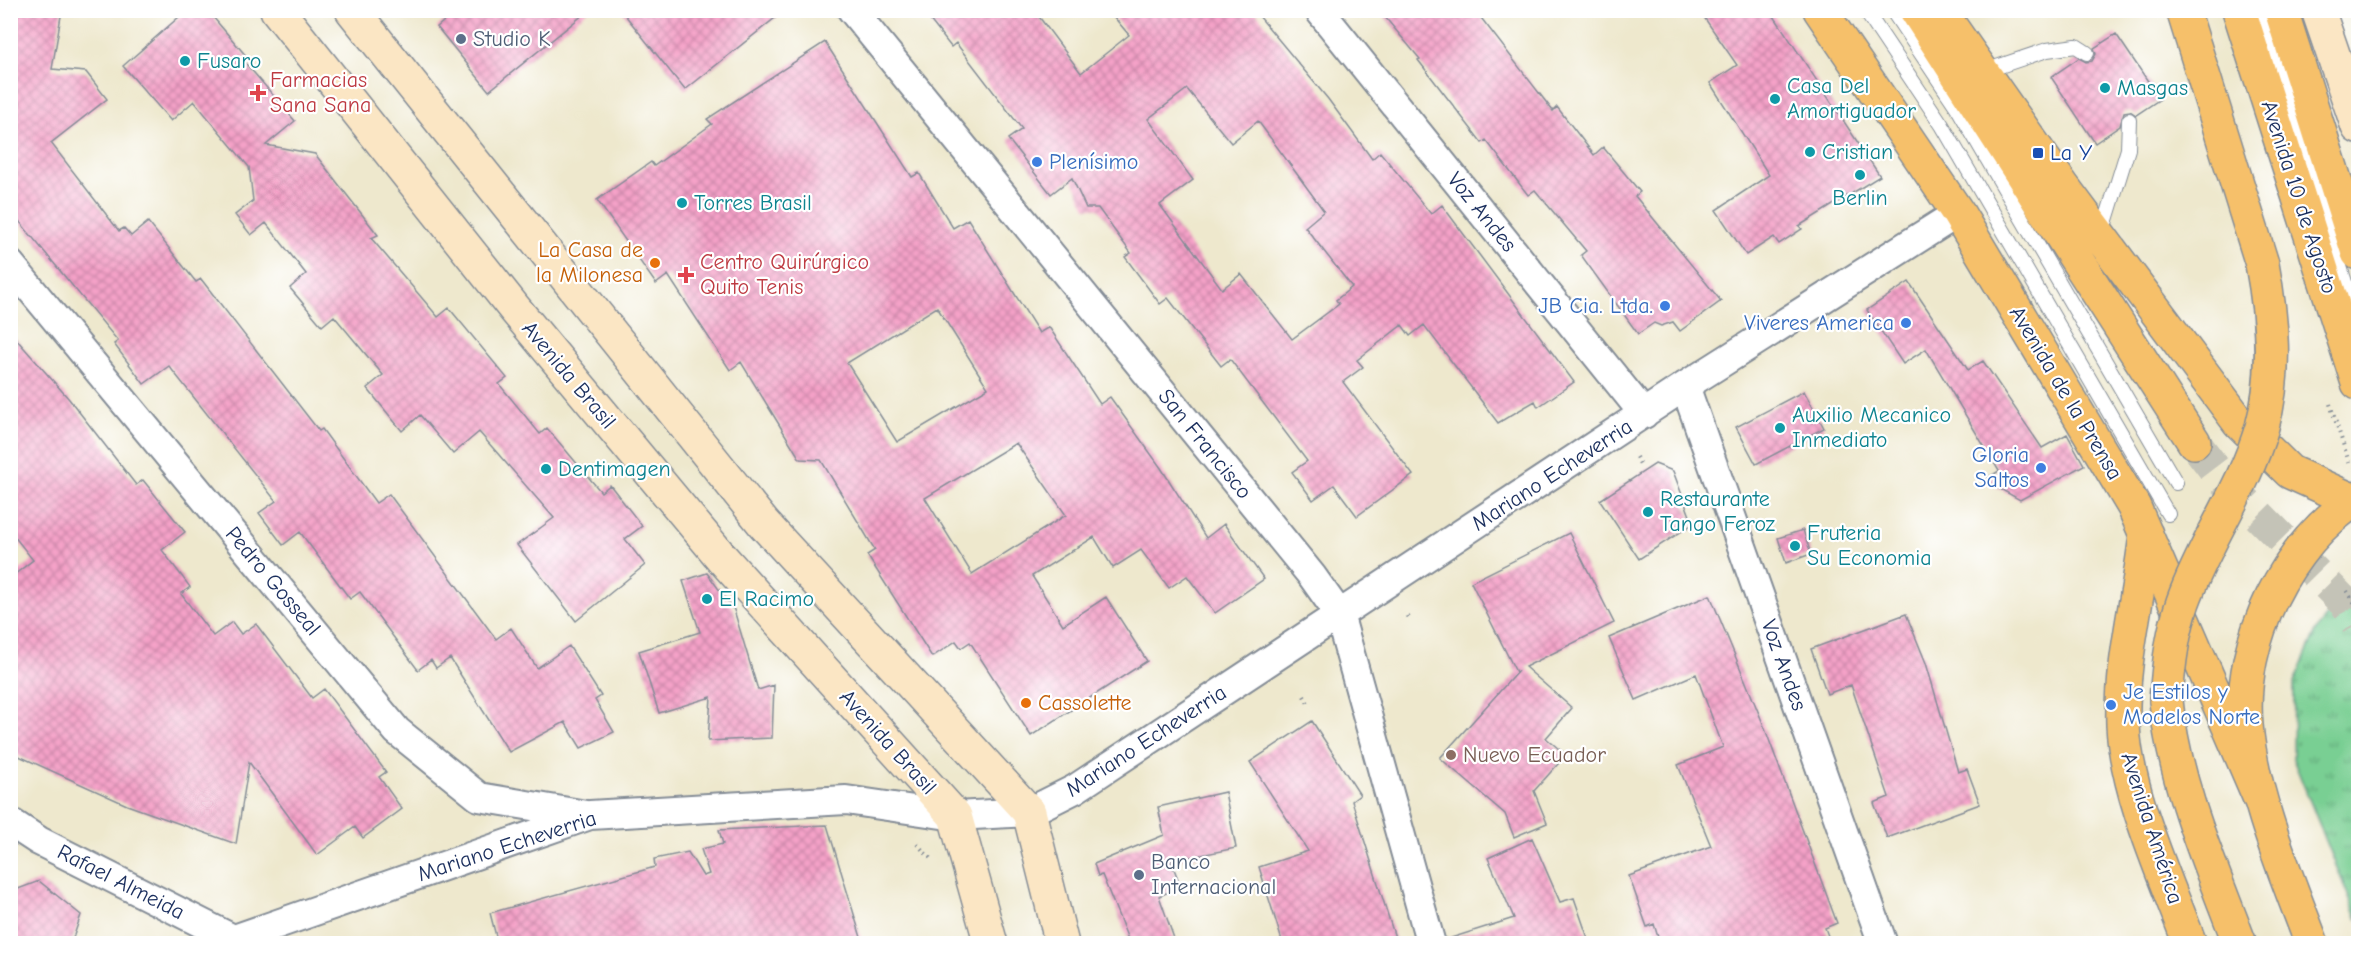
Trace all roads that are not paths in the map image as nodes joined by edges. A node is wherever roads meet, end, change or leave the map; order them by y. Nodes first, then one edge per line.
1 (277, 10) edge
2 (352, 10) edge
3 (852, 10) edge
4 (1319, 10) edge
5 (1820, 10) edge
6 (1865, 10) edge
7 (1892, 10) edge
8 (1916, 10) edge
9 (1939, 10) edge
10 (2183, 10) edge
11 (2239, 10) edge
12 (2258, 10) edge
13 (2281, 10) edge
14 (2318, 10) edge
15 (2087, 53) dead end
16 (1982, 72) junction
17 (2129, 120) dead end
18 (2358, 127) edge
19 (1958, 213) junction
20 (2100, 238) junction
21 (2358, 253) edge
22 (10, 264) edge
23 (2358, 323) edge
24 (2358, 383) edge
25 (1685, 386) junction
26 (1644, 414) junction
27 (2194, 442) tunnel mouth
28 (2176, 483) dead end
29 (2355, 491) edge
30 (2157, 524) junction
31 (1339, 614) junction
32 (2261, 801) junction
33 (1029, 812) junction
34 (590, 815) junction
35 (955, 816) junction
36 (10, 822) edge
37 (226, 941) edge
38 (991, 944) edge
39 (1062, 944) edge
40 (1431, 944) edge
41 (1883, 944) edge
42 (2190, 944) edge
43 (2240, 944) edge
44 (2312, 944) edge

1 - 35 street, Avenida Brasil
2 - 33 street
3 - 31 street, San Francisco
4 - 26 street, Voz Andes
5 - 19 main road, Avenida de la Prensa
6 - 30 lane
7 - 28 lane
8 - 27 main road
9 - 16 main road
10 - 43 main road, bridge
11 - 24 main road, Avenida 10 de Agosto
12 - 23 lane
13 - 21 main road, Avenida 10 de Agosto
14 - 18 street
15 - 16 lane
16 - 20 main road
17 - 20 lane
19 - 25 street, Mariano Echeverria
19 - 30 main road, Avenida de la Prensa
20 - 29 main road
22 - 34 street, Pedro Gosseal
25 - 26 street, Mariano Echeverria
25 - 41 street, Voz Andes
26 - 31 street, Mariano Echeverria
29 - 32 main road
30 - 32 main road, Avenida de la Prensa
30 - 42 main road, Avenida América
31 - 33 street, Mariano Echeverria
31 - 40 street, San Francisco
32 - 44 main road
33 - 35 street, Mariano Echeverria
33 - 39 street
34 - 35 street, Mariano Echeverria
34 - 37 street, Mariano Echeverria
35 - 38 street, Avenida Brasil
36 - 37 street, Rafael Almeida

